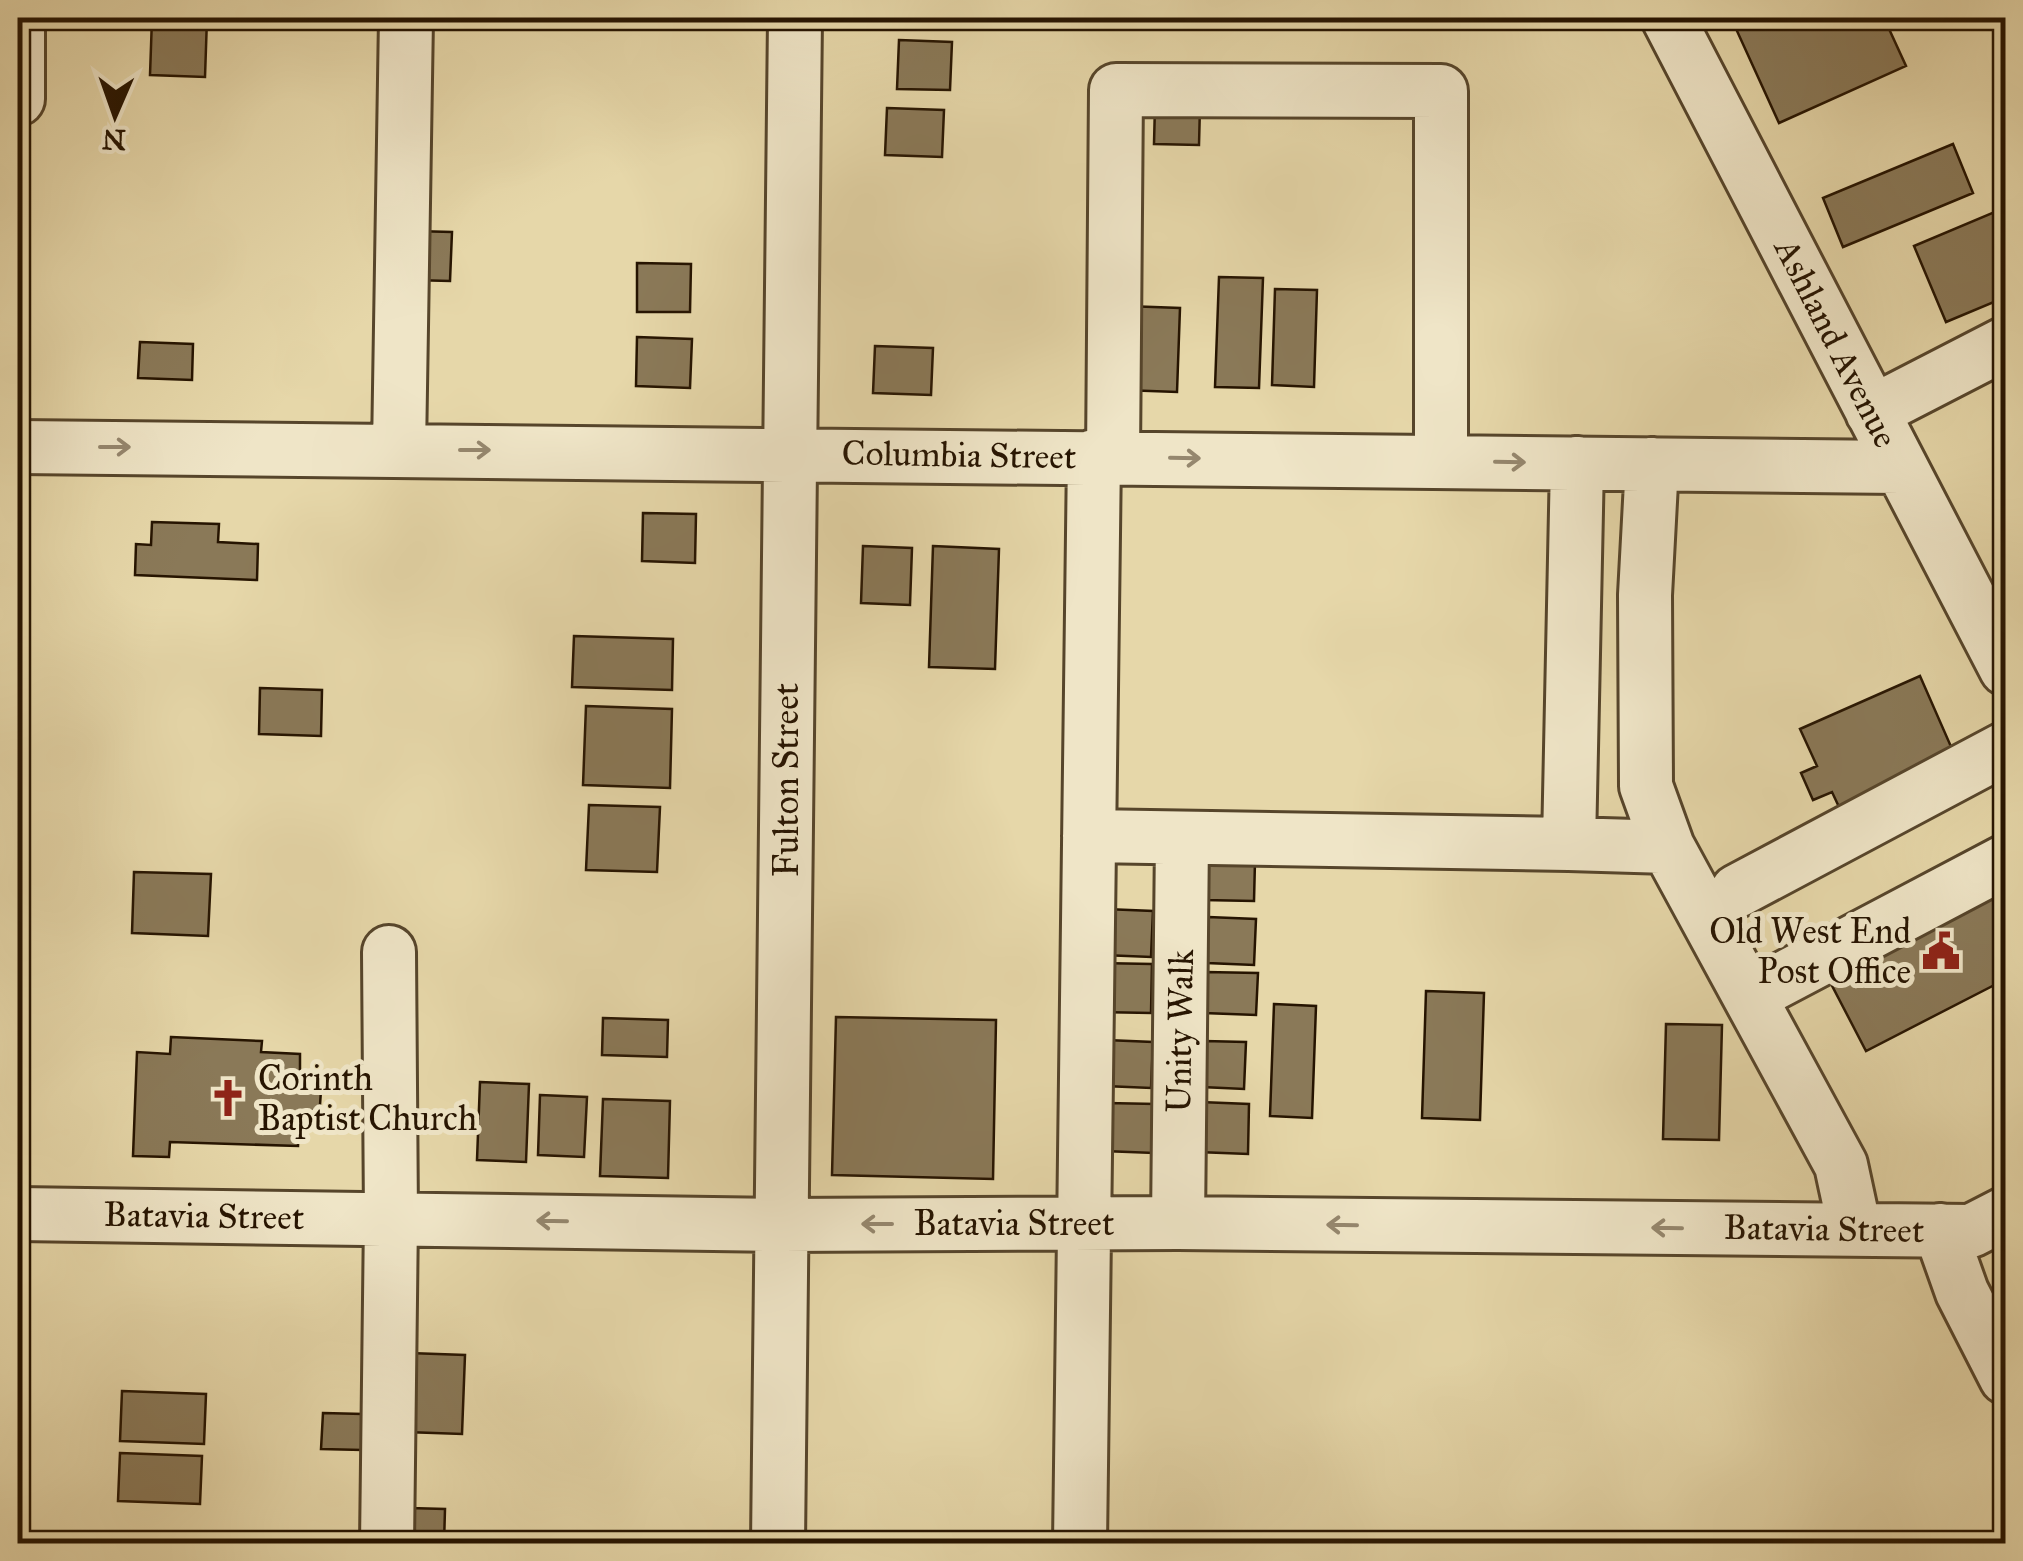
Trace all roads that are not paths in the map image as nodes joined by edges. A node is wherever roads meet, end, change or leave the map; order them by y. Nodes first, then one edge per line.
1 (18, 18) edge
2 (406, 18) edge
3 (795, 18) edge
4 (1668, 18) edge
5 (18, 99) edge
6 (2006, 343) edge
7 (1872, 412) junction
8 (18, 446) edge
9 (399, 450) junction
10 (788, 453) junction
11 (1103, 457) junction
12 (1441, 461) junction
13 (1576, 463) junction
14 (1652, 464) junction
15 (1900, 467) junction
16 (2006, 669) edge
17 (2006, 748) edge
18 (1089, 836) junction
19 (1182, 838) junction
20 (1569, 844) junction
21 (1668, 848) junction
22 (2006, 861) edge
23 (1737, 891) dead end
24 (389, 952) dead end
25 (1750, 996) junction
26 (2006, 1212) edge
27 (18, 1214) edge
28 (391, 1218) junction
29 (1084, 1223) junction
30 (1178, 1223) junction
31 (783, 1224) junction
32 (1855, 1230) junction
33 (1940, 1230) junction
34 (2006, 1378) edge
35 (388, 1544) edge
36 (778, 1544) edge
37 (1080, 1544) edge

1 - 5 street
2 - 9 street
3 - 10 street, Fulton Street
4 - 7 street, Ashland Avenue
6 - 7 street
7 - 15 street, Ashland Avenue
8 -> 9 street, Columbia Street
9 -> 10 street, Columbia Street
10 - 11 street, Columbia Street
10 - 31 street, Fulton Street
11 -> 12 street, Columbia Street
11 - 12 street
11 - 18 street
12 -> 13 street, Columbia Street
13 - 14 street, Columbia Street
13 - 20 street
14 - 15 street, Columbia Street
14 - 21 street
15 - 16 street, Ashland Avenue
17 - 23 street
18 - 19 street
18 - 29 street
19 - 20 street
19 - 30 street, Unity Walk
20 - 21 street
21 - 25 street
22 - 25 street
24 - 28 street
25 - 32 street
26 - 33 street, Batavia Street
27 - 28 street, Batavia Street
31 -> 28 street, Batavia Street
28 - 35 street
29 - 30 street, Batavia Street
29 -> 31 street, Batavia Street
29 - 37 street
32 -> 30 street, Batavia Street
31 - 36 street, Fulton Street
32 - 33 street, Batavia Street
33 - 34 street

